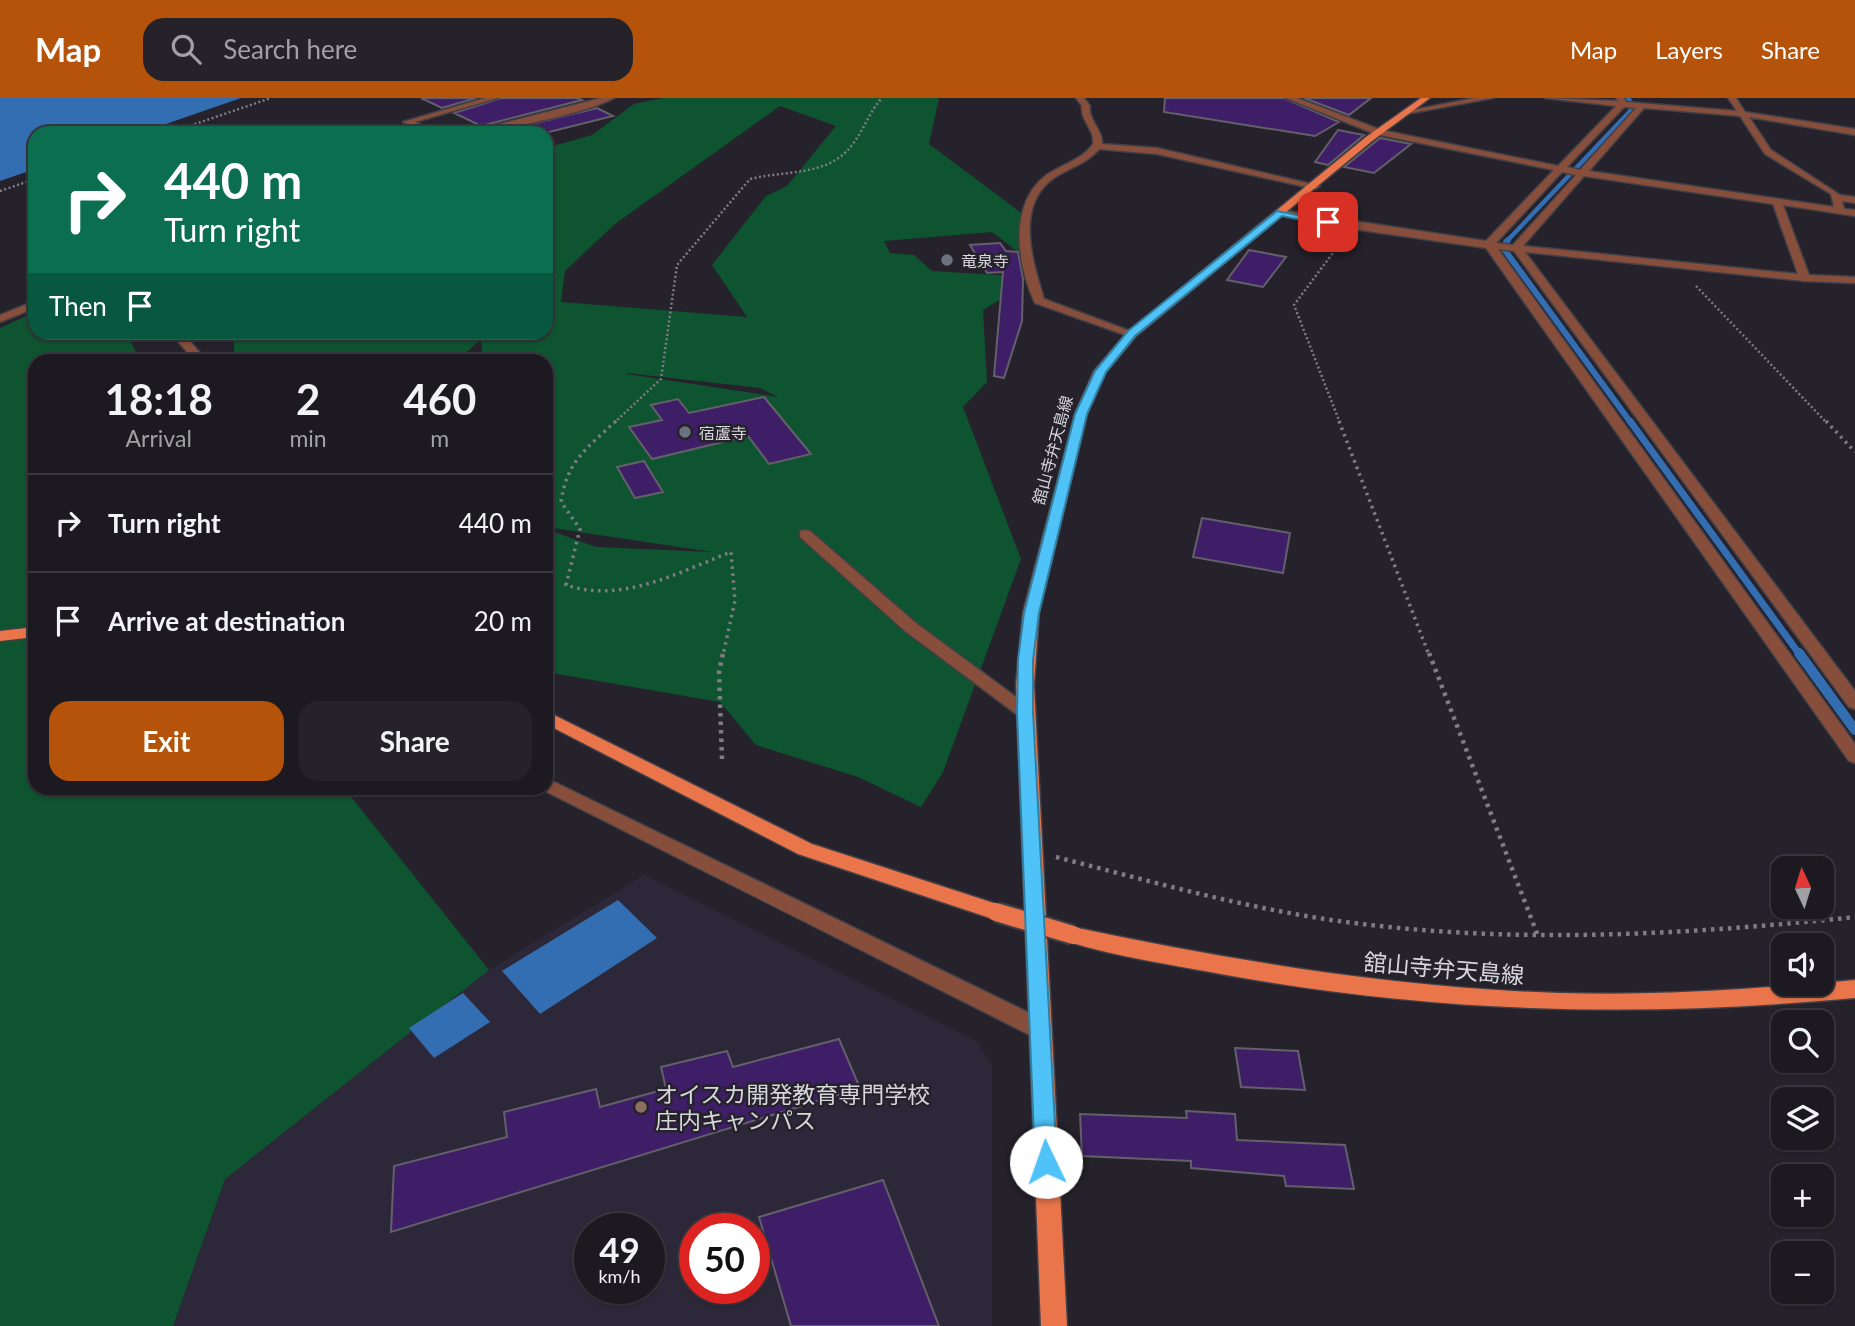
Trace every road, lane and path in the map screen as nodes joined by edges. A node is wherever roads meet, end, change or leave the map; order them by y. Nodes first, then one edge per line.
1 (271, 98) edge
2 (494, 98) edge
3 (610, 98) edge
4 (882, 98) edge
5 (1080, 98) edge
6 (1290, 98) edge
7 (1489, 98) edge
8 (1549, 98) edge
9 (1732, 98) edge
10 (1622, 101) edge
11 (1415, 103) edge
12 (1643, 105) junction
13 (1743, 114) junction
14 (189, 126) edge
15 (417, 126) edge
16 (501, 126) edge
17 (1378, 132) junction
18 (1855, 132) edge
19 (1097, 146) junction
20 (1563, 170) junction
21 (1581, 173) junction
22 (28, 181) edge
23 (1315, 186) junction
24 (0, 191) edge
25 (1836, 197) junction
26 (1855, 200) edge
27 (1777, 201) junction
28 (1840, 210) junction
29 (1281, 213) junction
30 (1855, 213) edge
31 (1352, 227) junction
32 (1489, 244) junction
33 (1516, 247) junction
34 (1677, 265) junction
35 (1804, 278) junction
36 (1855, 280) edge
37 (28, 307) edge
38 (0, 319) edge
39 (1132, 334) junction
40 (182, 340) edge
41 (195, 354) edge
42 (1855, 452) edge
43 (805, 534) dead end
44 (28, 633) edge
45 (0, 636) edge
46 (1855, 703) edge
47 (1025, 712) junction
48 (553, 721) edge
49 (1855, 757) edge
50 (722, 759) dead end
51 (553, 787) edge
52 (1031, 851) junction
53 (1855, 918) edge
54 (1538, 936) junction
55 (1855, 989) edge
56 (1040, 1029) junction
57 (1054, 1326) edge

1 - 14 path
2 - 15 street
3 - 16 street
4 - 50 path
5 - 19 street
6 - 17 street
7 - 11 street
8 - 10 street
9 - 13 street
10 - 12 street
10 - 20 street
11 - 17 main road, 舘山寺弁天島線
12 - 13 street
12 - 21 street
13 - 18 street
13 - 25 street
17 - 20 street
17 - 23 main road, 舘山寺弁天島線
19 - 23 street
19 - 39 street
20 - 21 street
20 - 32 street
21 - 27 street
21 - 33 street
22 - 24 path
23 - 29 main road, 舘山寺弁天島線
25 - 26 street
25 - 28 street
27 - 28 street
27 - 35 street
28 - 30 street
29 - 31 street
29 - 39 main road, 舘山寺弁天島線
31 - 32 street
31 - 54 path
32 - 33 street
32 - 49 street
33 - 34 street
33 - 46 street
34 - 35 street
34 - 42 path
35 - 36 street
37 - 38 street
39 - 47 main road, 舘山寺弁天島線
40 - 41 street
43 - 47 street
44 - 45 main road
47 - 52 main road, 舘山寺弁天島線
48 - 55 main road, 舘山寺弁天島線, bridge
51 - 56 street
52 - 54 path
52 - 56 main road, 舘山寺弁天島線
53 - 54 path
56 - 57 main road, 舘山寺弁天島線

